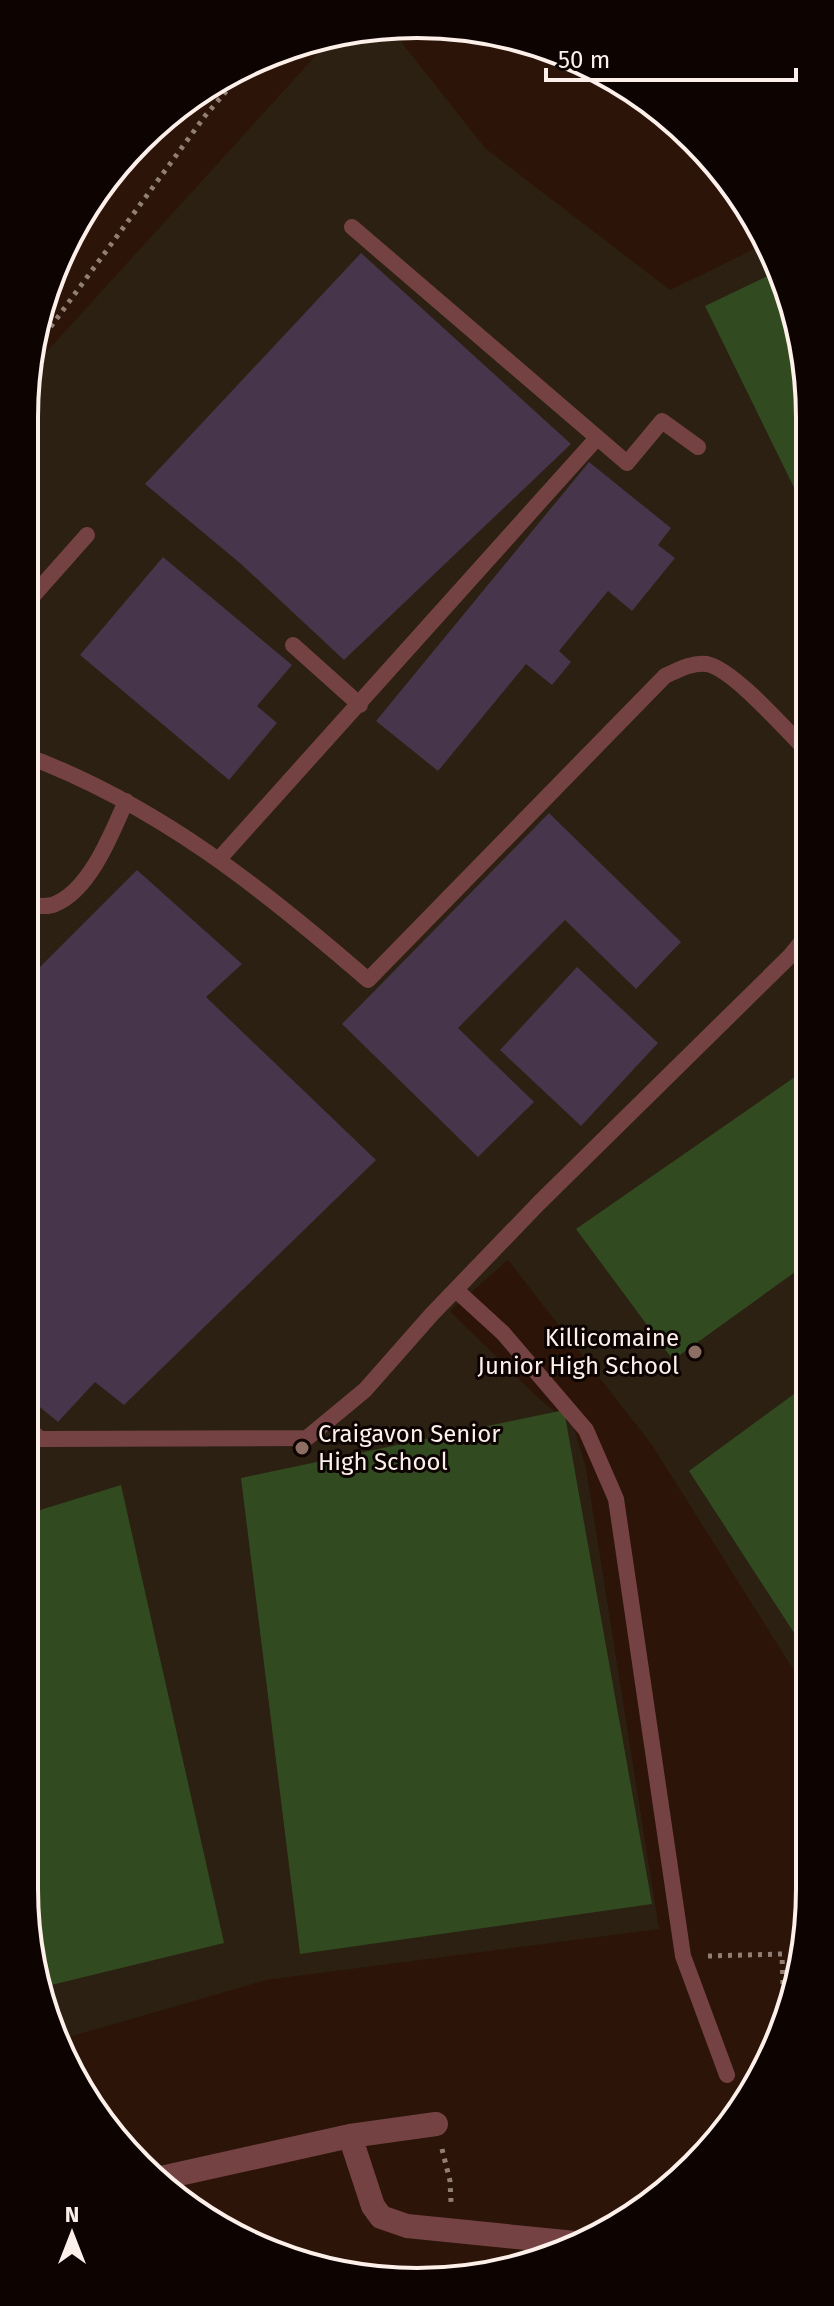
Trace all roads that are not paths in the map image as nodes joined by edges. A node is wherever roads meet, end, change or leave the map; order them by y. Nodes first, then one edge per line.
1 (352, 227) dead end
2 (597, 438) junction
3 (698, 447) dead end
4 (87, 535) dead end
5 (38, 590) edge
6 (293, 645) dead end
7 (360, 705) junction
8 (796, 740) edge
9 (38, 760) edge
10 (126, 801) junction
11 (220, 858) junction
12 (38, 905) edge
13 (796, 949) edge
14 (456, 1290) junction
15 (38, 1437) edge
16 (727, 2075) dead end
17 (436, 2124) road end
18 (350, 2136) junction
19 (170, 2176) edge
20 (557, 2241) edge

1 - 2 lane
2 - 3 lane
2 - 7 lane
4 - 5 lane
6 - 7 lane
7 - 11 lane
8 - 11 lane
9 - 10 lane
10 - 11 lane
10 - 12 lane
13 - 14 lane
14 - 15 lane
14 - 16 lane
17 - 18 street
18 - 19 street
18 - 20 street

